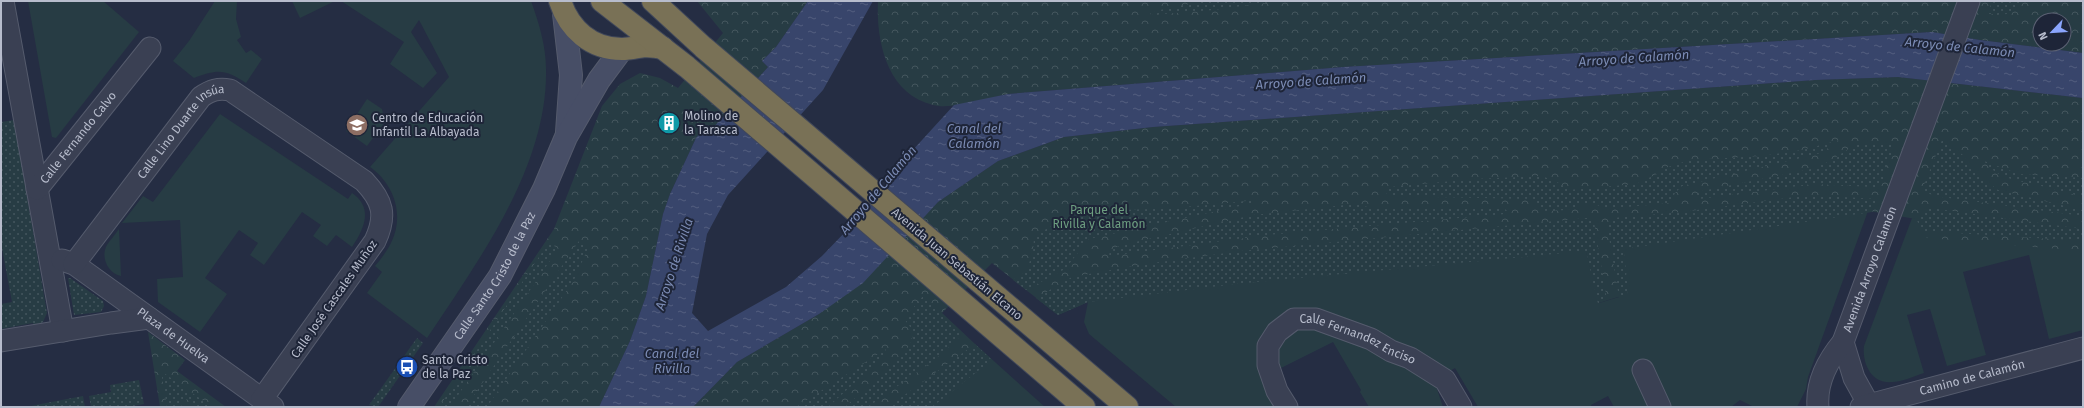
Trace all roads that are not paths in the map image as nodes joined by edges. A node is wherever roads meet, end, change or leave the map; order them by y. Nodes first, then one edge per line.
1 (3, 1) edge
2 (602, 1) edge
3 (653, 1) edge
4 (669, 1) edge
5 (1969, 1) edge
6 (562, 5) edge
7 (680, 26) junction
8 (637, 30) junction
9 (150, 48) dead end
10 (662, 48) junction
11 (622, 49) junction
12 (566, 137) junction
13 (37, 189) junction
14 (374, 192) joint
15 (50, 256) junction
16 (74, 264) junction
17 (149, 318) junction
18 (63, 331) junction
19 (1, 341) edge
20 (1842, 342) junction
21 (2083, 348) edge
22 (1643, 370) dead end
23 (268, 403) edge
24 (1865, 406) edge
25 (409, 407) edge
26 (1084, 407) edge
27 (1127, 407) edge
28 (1287, 407) edge
29 (1461, 407) edge
30 (1660, 407) edge
31 (1818, 407) edge

1 - 13 street
2 - 8 highway, Avenida Juan Sebastián Elcano
3 - 7 highway, Avenida Juan Sebastián Elcano
3 - 8 highway
4 - 7 highway
5 - 20 street, Avenida Arroyo Calamón
6 - 11 highway
6 - 12 street
7 - 27 highway, Avenida Juan Sebastián Elcano
8 - 10 highway, Avenida Juan Sebastián Elcano
8 - 11 highway
9 - 13 street, Calle Fernando Calvo
10 - 11 highway
10 - 26 highway, Avenida Juan Sebastián Elcano
11 - 12 street
12 - 25 street, Calle Santo Cristo de la Paz
13 - 15 street, Calle Fernando Calvo
14 - 16 street, Calle Lino Duarte Insúa
14 - 23 street, Calle José Cascales Muñoz
15 - 16 street
15 - 18 street, Calle Fernando Calvo
16 - 17 street, Plaza de Huelva
17 - 18 street
17 - 23 street, Plaza de Huelva
18 - 19 street
20 - 24 street, Avenida Arroyo Calamón
20 - 31 street, Avenida Arroyo Calamón
21 - 24 street, Camino de Calamón
22 - 30 street
28 - 29 street, Calle Fernandez Enciso

